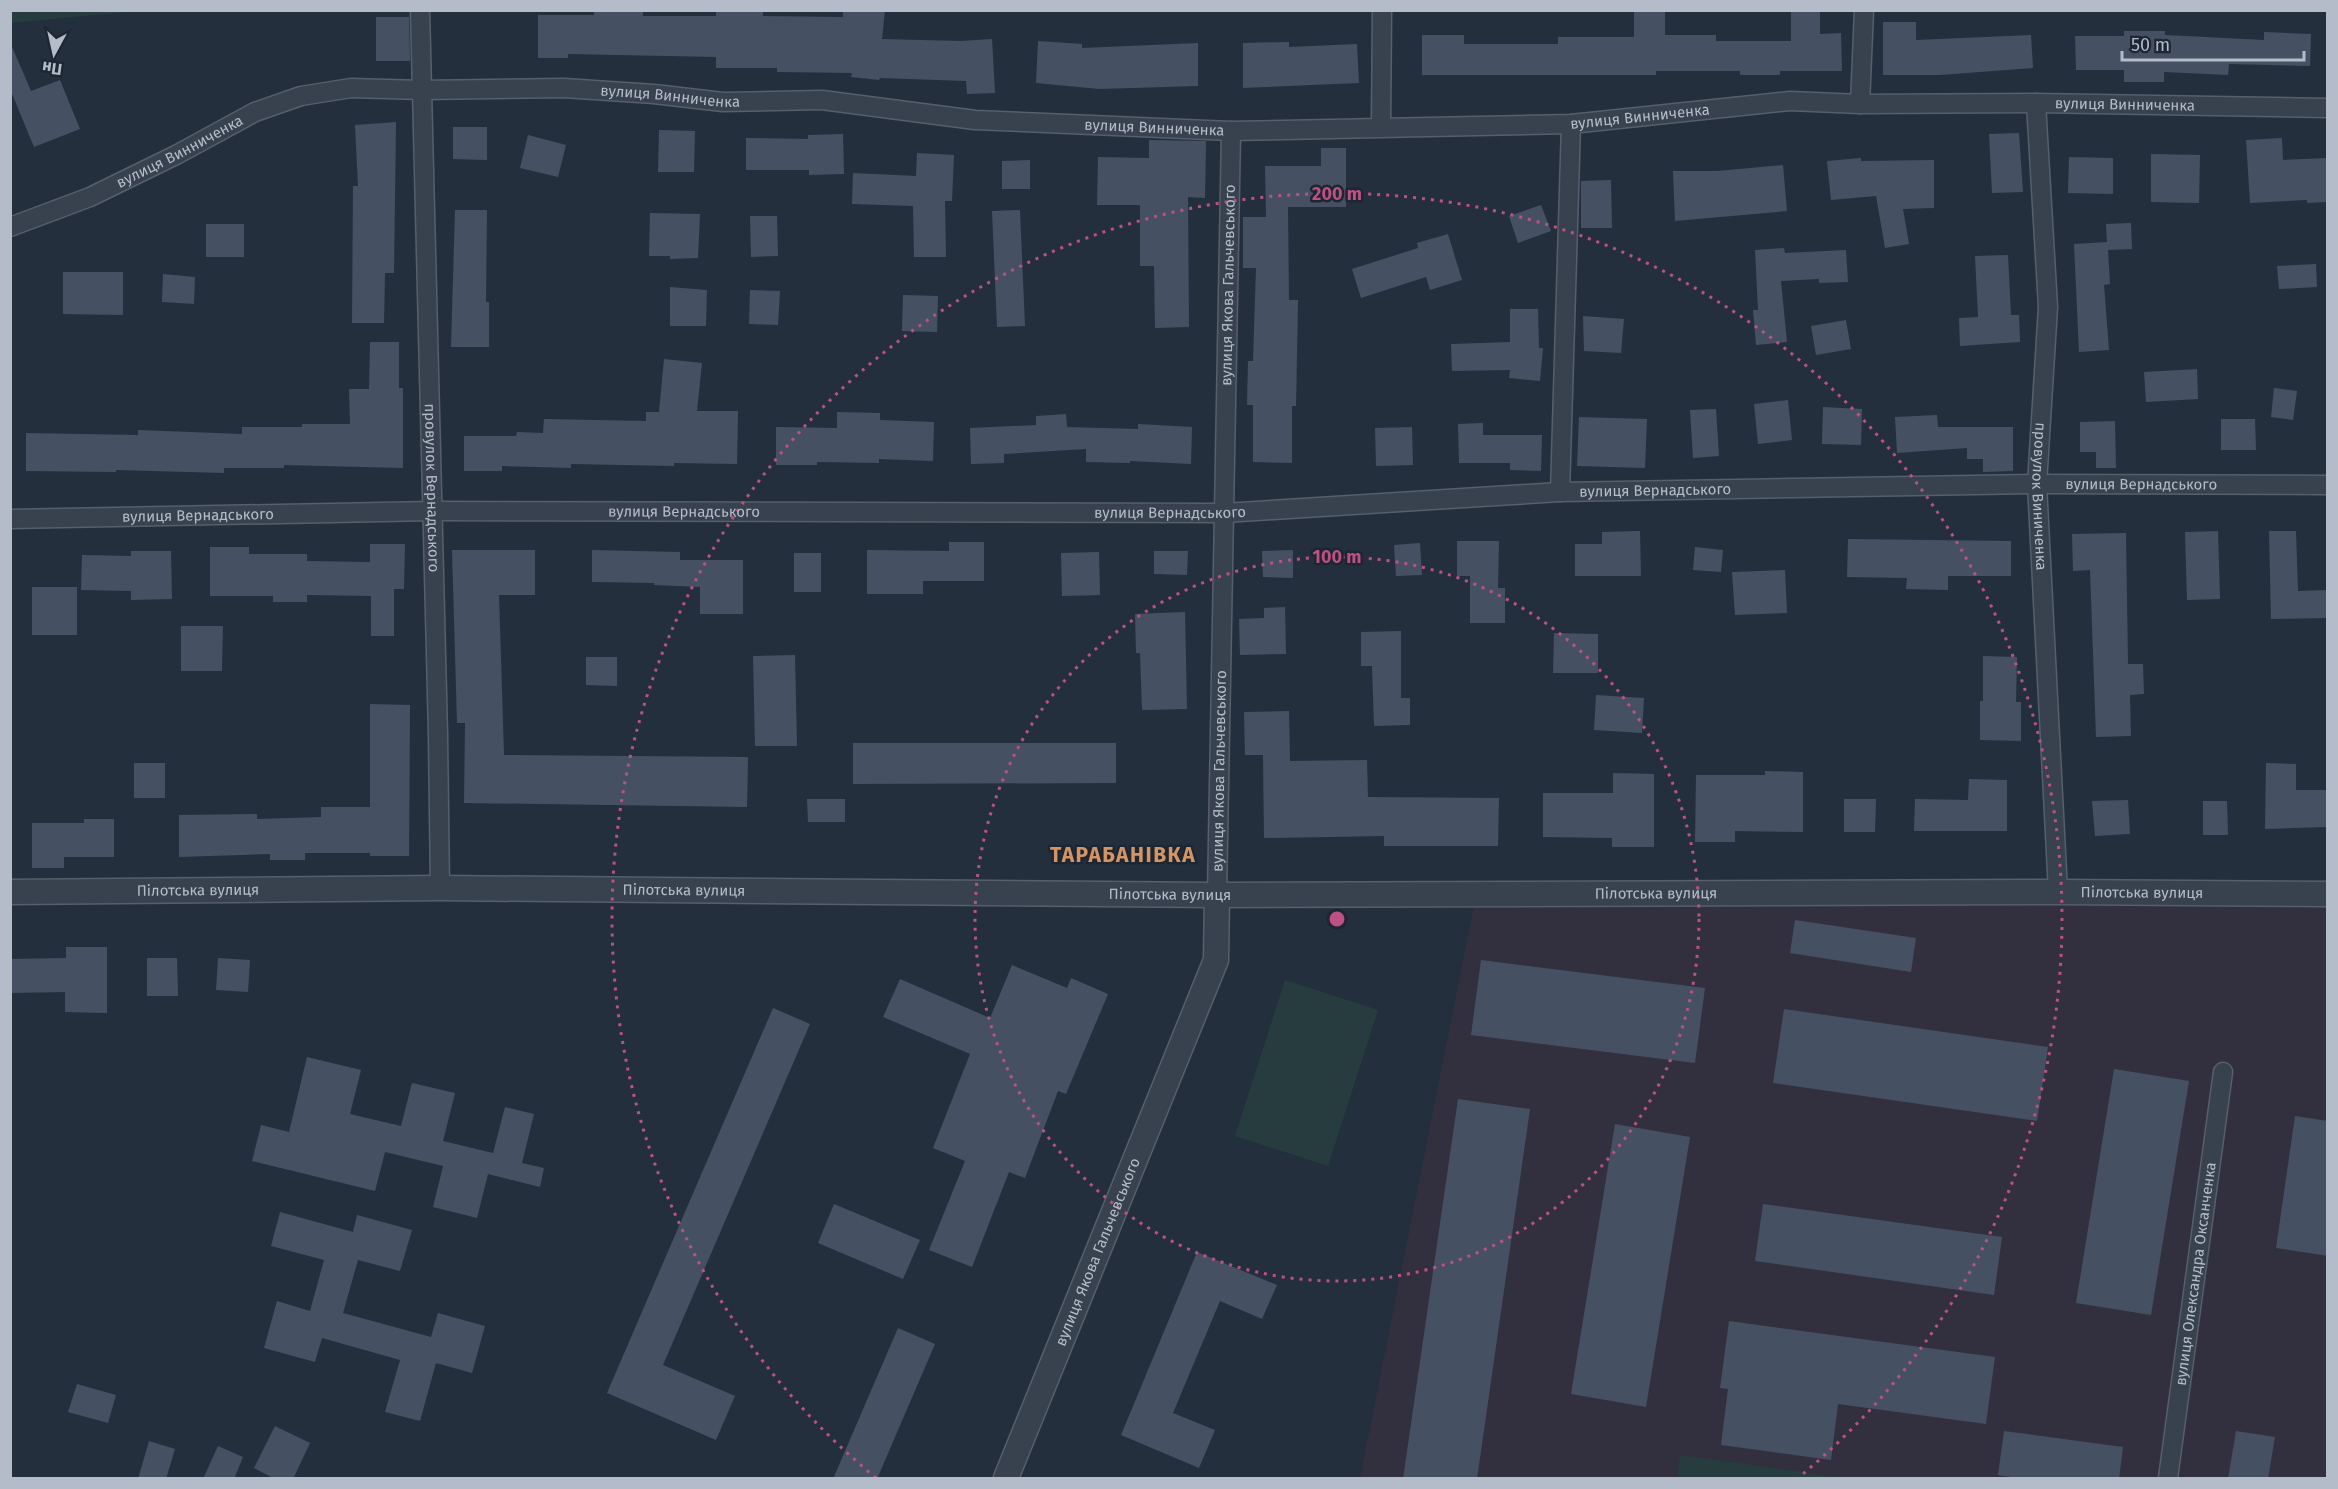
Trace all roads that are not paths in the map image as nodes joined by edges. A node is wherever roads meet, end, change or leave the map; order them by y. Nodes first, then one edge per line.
1 (420, 10) edge
2 (1382, 10) edge
3 (1864, 10) edge
4 (422, 90) junction
5 (2036, 103) junction
6 (1860, 104) junction
7 (2328, 108) edge
8 (1571, 124) junction
9 (1381, 127) junction
10 (1231, 131) junction
11 (10, 227) edge
12 (2037, 484) junction
13 (2328, 485) edge
14 (1560, 492) junction
15 (433, 511) junction
16 (1224, 513) junction
17 (10, 519) edge
18 (440, 888) junction
19 (10, 892) edge
20 (2058, 892) junction
21 (2328, 894) edge
22 (1217, 895) junction
23 (2223, 1072) dead end
24 (1006, 1479) edge
25 (2168, 1479) edge

1 - 4 street, провулок Вернадського
2 - 9 street
3 - 6 street
4 - 10 street, вулиця Винниченка
4 - 11 street, вулиця Винниченка
4 - 15 street, провулок Вернадського
5 - 6 street, вулиця Винниченка
5 - 7 street, вулиця Винниченка
5 - 12 street, провулок Виниченка
6 - 8 street, вулиця Винниченка
8 - 9 street, вулиця Винниченка
8 - 14 street
9 - 10 street, вулиця Винниченка
10 - 16 street, вулиця Якова Гальчевського
12 - 13 street, вулиця Вернадського
12 - 14 street, вулиця Вернадського
12 - 20 street, провулок Виниченка
14 - 16 street, вулиця Вернадського
15 - 16 street, вулиця Вернадського
15 - 17 street, вулиця Вернадського
15 - 18 street, провулок Вернадського
16 - 22 street, вулиця Якова Гальчевського
18 - 19 street, Пілотська вулиця
18 - 22 street, Пілотська вулиця
20 - 21 street, Пілотська вулиця
20 - 22 street, Пілотська вулиця
22 - 24 street, вулиця Якова Гальчевського
23 - 25 street, вулиця Олександра Оксанченка

